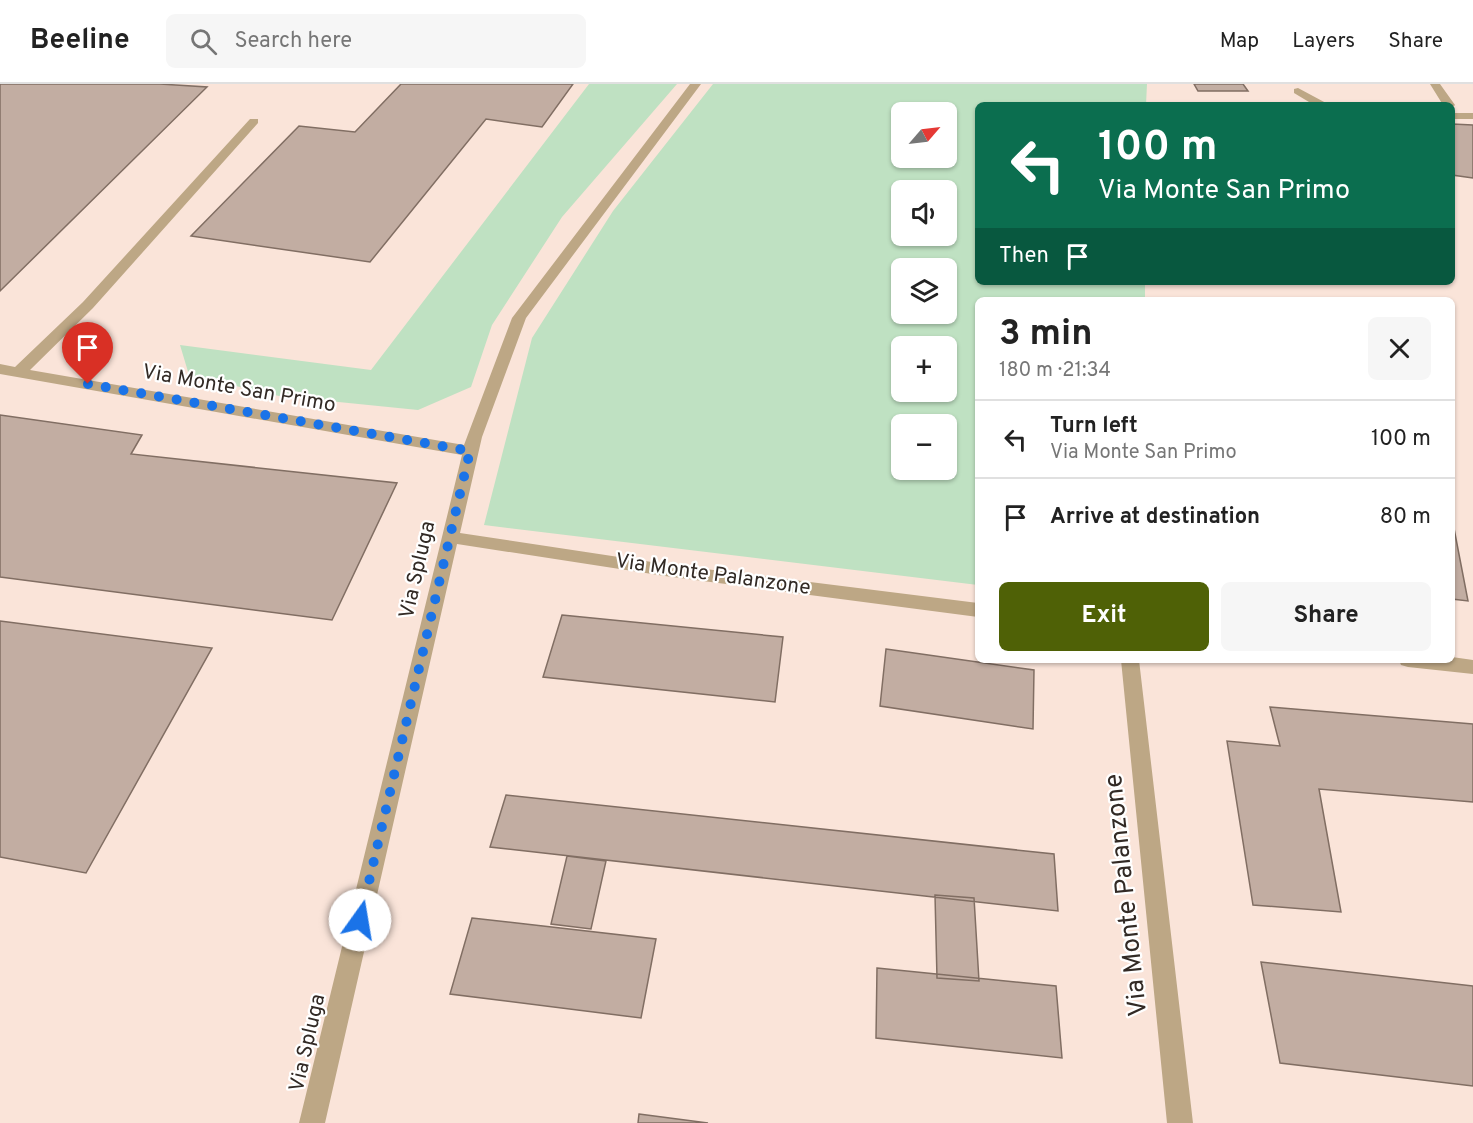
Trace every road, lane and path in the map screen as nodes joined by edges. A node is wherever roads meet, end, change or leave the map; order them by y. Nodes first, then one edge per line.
1 (696, 84) edge
2 (1435, 84) edge
3 (1297, 88) edge
4 (1318, 102) edge
5 (1447, 102) edge
6 (1455, 114) edge
7 (1473, 116) edge
8 (254, 121) dead end
9 (0, 369) edge
10 (19, 372) junction
11 (470, 451) junction
12 (449, 537) junction
13 (975, 610) edge
14 (1130, 663) edge
15 (1436, 663) edge
16 (1473, 667) edge
17 (312, 1123) edge
18 (1180, 1123) edge

1 - 11 street, Via Spluga
2 - 5 street
3 - 4 street
6 - 7 street
8 - 10 street
9 - 10 street, Via Monte San Primo
10 - 11 street, Via Monte San Primo
11 - 12 street, Via Spluga
12 - 13 street, Via Monte Palanzone
12 - 17 street, Via Spluga
14 - 18 street, Via Monte Palanzone
15 - 16 street

